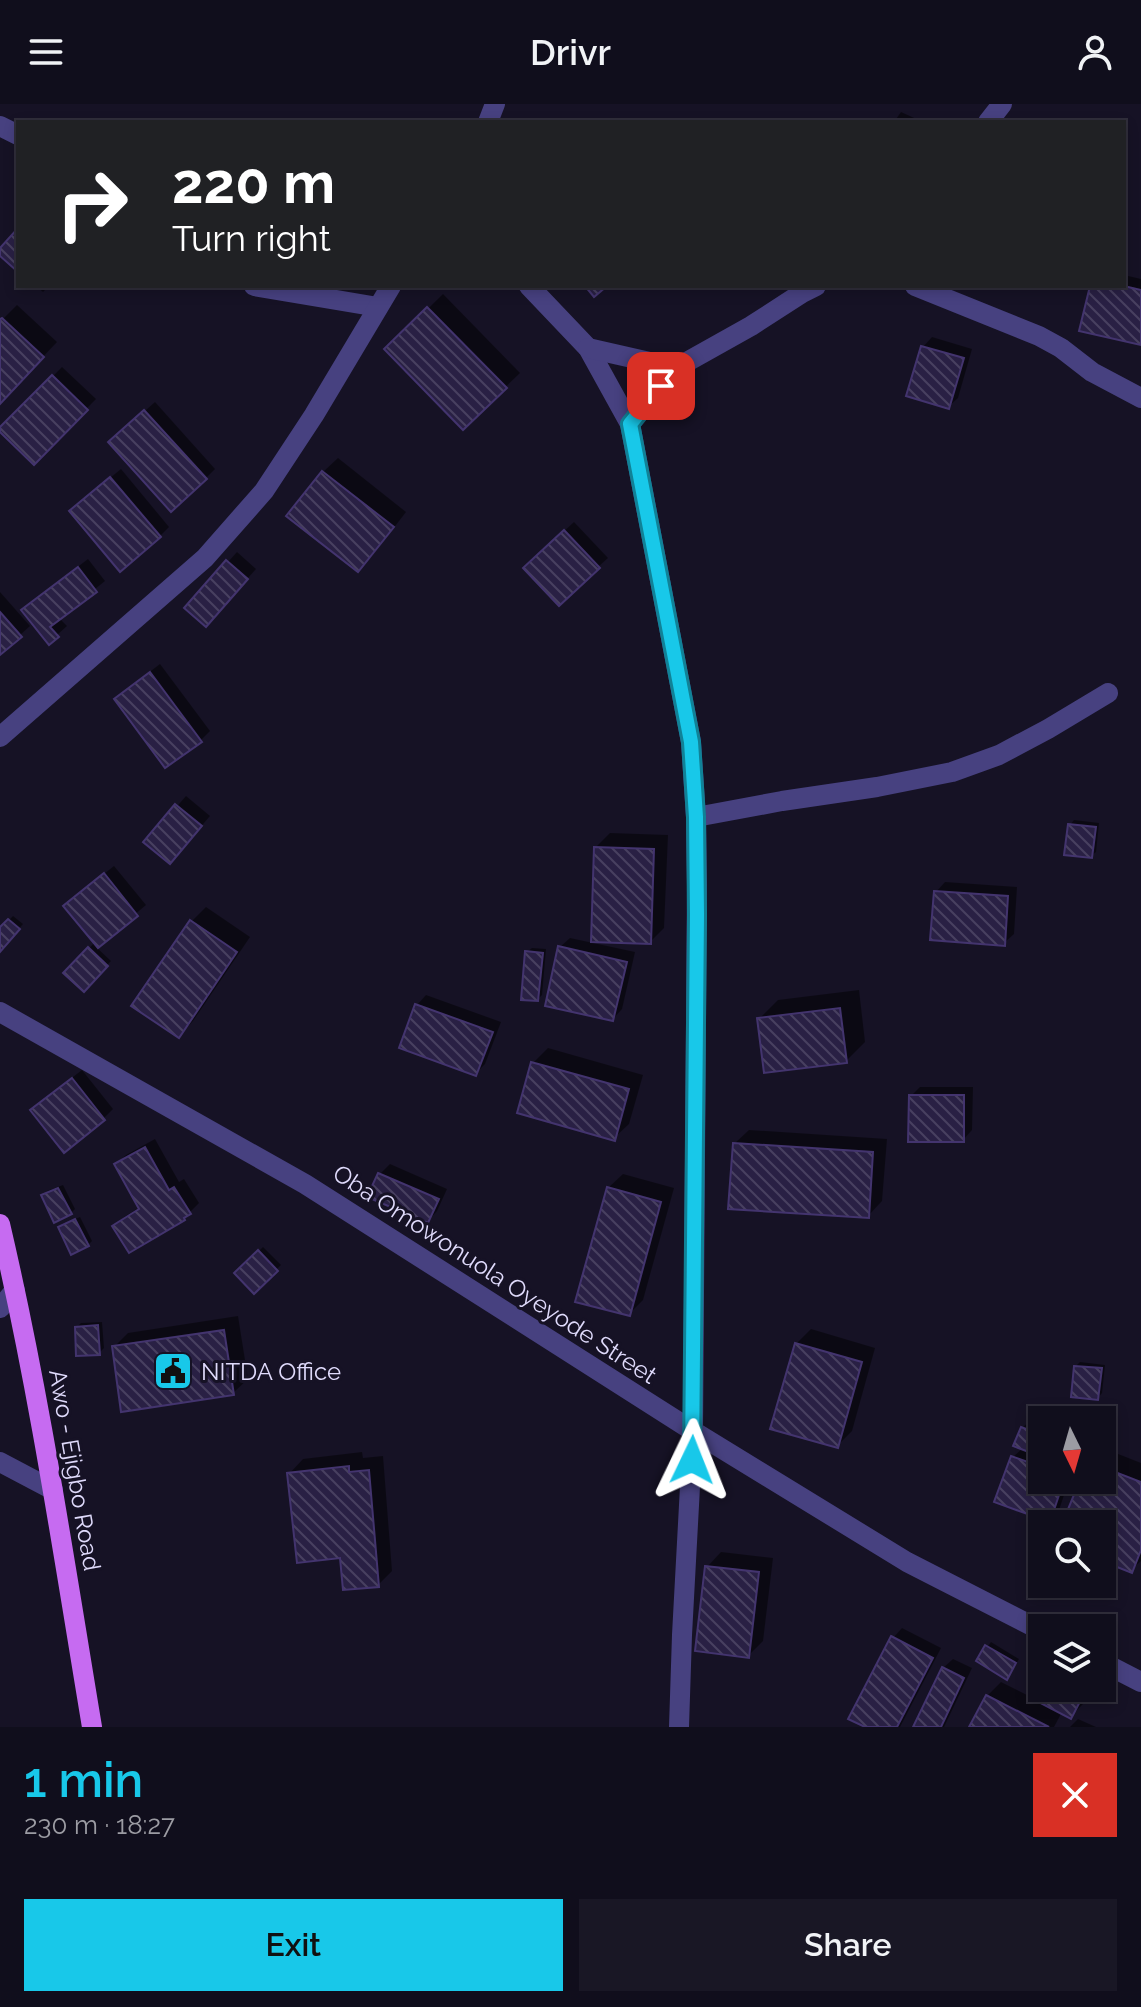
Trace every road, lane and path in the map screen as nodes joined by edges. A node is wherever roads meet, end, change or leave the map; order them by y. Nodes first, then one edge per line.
1 (1002, 104) edge
2 (990, 120) edge
3 (266, 288) edge
4 (390, 288) edge
5 (531, 288) edge
6 (812, 288) edge
7 (920, 288) edge
8 (378, 307) junction
9 (588, 348) junction
10 (676, 368) junction
11 (1141, 398) edge
12 (630, 424) junction
13 (1108, 693) dead end
14 (0, 737) edge
15 (696, 817) junction
16 (0, 1012) edge
17 (0, 1224) edge
18 (15, 1290) junction
19 (0, 1308) edge
20 (693, 1431) junction
21 (0, 1462) edge
22 (53, 1490) junction
23 (1028, 1624) edge
24 (1116, 1669) edge
25 (1141, 1682) edge
26 (92, 1727) edge
27 (679, 1727) edge

1 - 2 street
3 - 8 street
4 - 8 street
5 - 9 street
6 - 10 street
7 - 11 street
8 - 14 street
9 - 10 street
9 - 12 street
10 - 12 street
12 - 15 street
13 - 15 street
15 - 20 street
16 - 20 street, Oba Omowonuola Oyeyode Street
17 - 18 main road, Awo - Ejigbo Road
18 - 19 street
18 - 22 main road, Awo - Ejigbo Road
20 - 23 street, Oba Omowonuola Oyeyode Street
20 - 27 street
21 - 22 street
22 - 26 main road, Awo - Ejigbo Road
24 - 25 street

